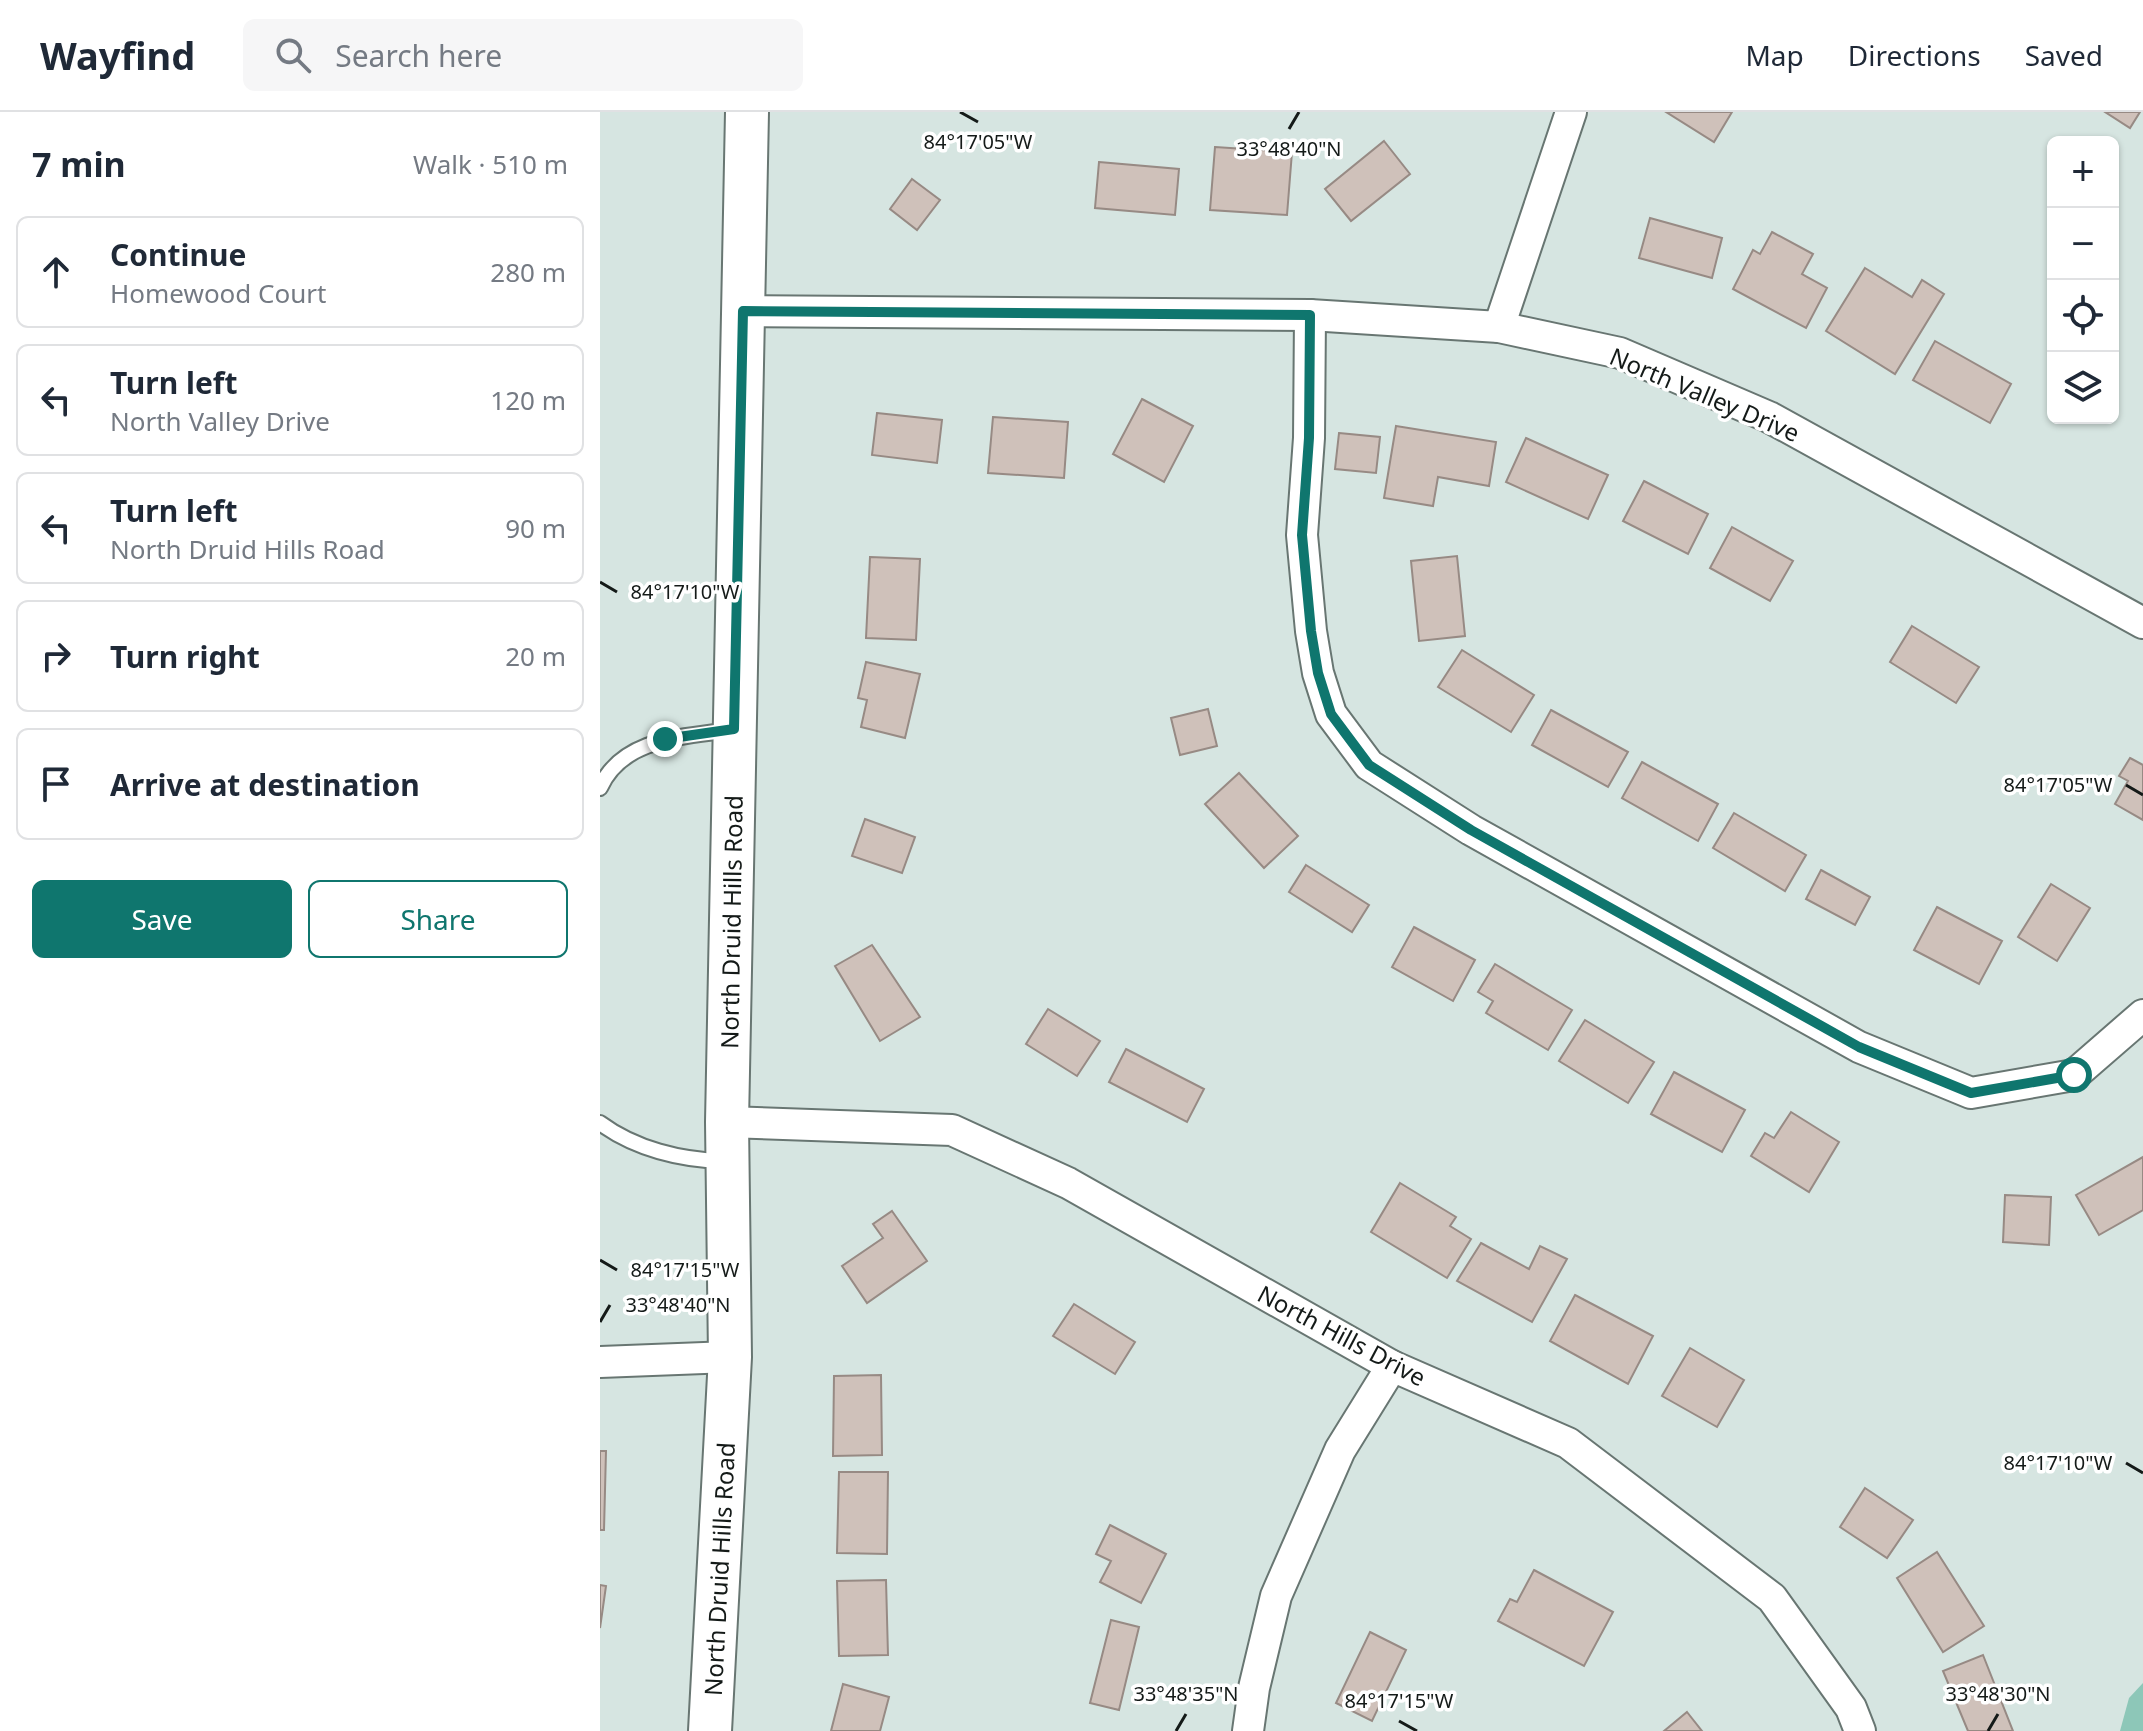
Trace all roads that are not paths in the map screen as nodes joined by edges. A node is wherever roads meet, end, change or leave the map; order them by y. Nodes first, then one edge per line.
1 (747, 112) edge
2 (1571, 112) edge
3 (743, 311) junction
4 (1310, 315) junction
5 (1499, 327) junction
6 (2143, 623) edge
7 (734, 729) junction
8 (600, 788) edge
9 (2143, 1015) edge
10 (600, 1123) edge
11 (727, 1142) junction
12 (730, 1357) junction
13 (600, 1362) edge
14 (1392, 1366) junction
15 (710, 1731) edge
16 (1248, 1731) edge
17 (1860, 1731) edge

1 - 3 main road, North Druid Hills Road
2 - 5 street
3 - 4 street, North Valley Drive
3 - 7 main road, North Druid Hills Road
4 - 5 street, North Valley Drive
4 - 9 street
5 - 6 street, North Valley Drive
7 - 8 lane
7 - 11 main road, North Druid Hills Road
10 - 11 lane
11 - 12 main road, North Druid Hills Road
11 - 14 street, North Hills Drive
12 - 13 street
12 - 15 main road, North Druid Hills Road
14 - 16 street
14 - 17 street, North Hills Drive

